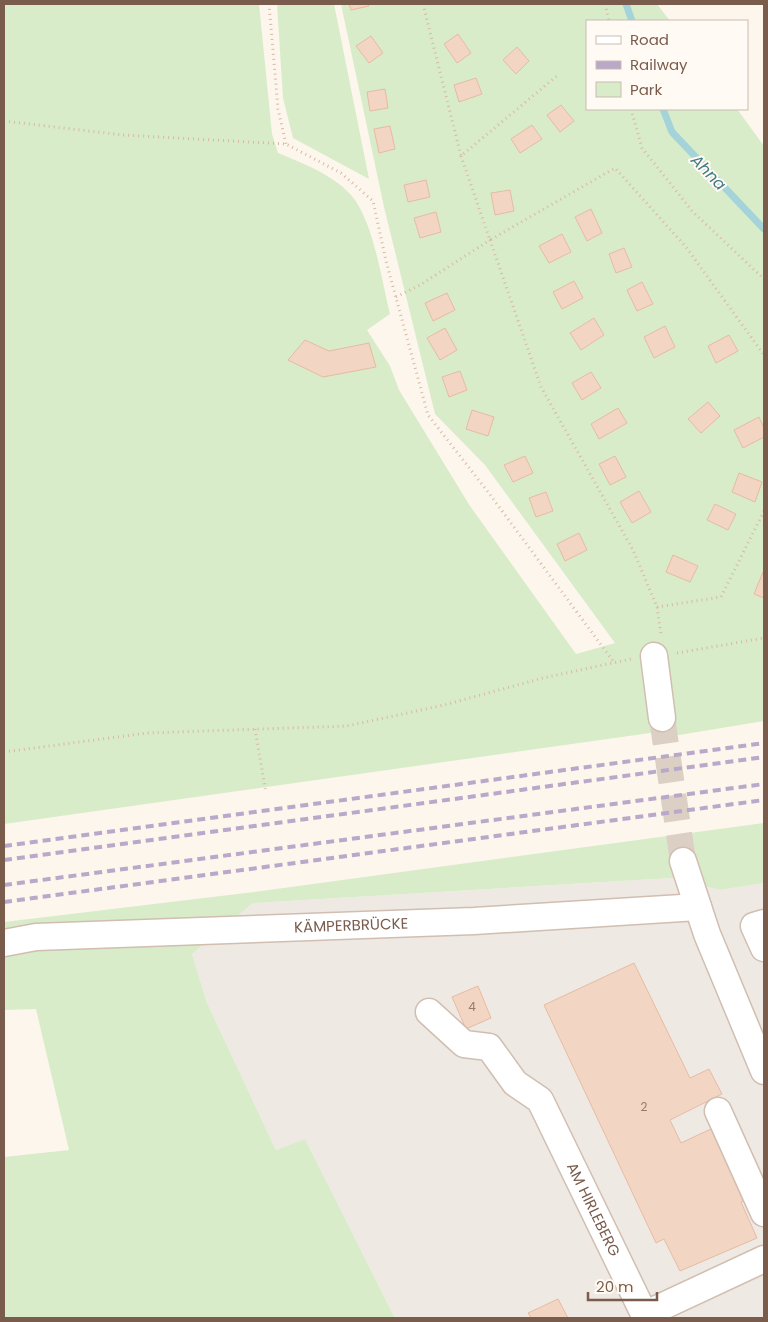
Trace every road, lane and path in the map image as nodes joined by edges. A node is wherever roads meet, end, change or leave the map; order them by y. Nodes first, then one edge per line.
1 (269, 4) edge
2 (423, 4) edge
3 (605, 4) edge
4 (609, 20) edge
5 (558, 75) dead end
6 (631, 110) edge
7 (4, 121) edge
8 (286, 144) junction
9 (461, 156) junction
10 (490, 240) junction
11 (764, 279) edge
12 (396, 297) junction
13 (764, 355) edge
14 (764, 511) edge
15 (657, 607) junction
16 (660, 631) dead end
17 (764, 638) edge
18 (654, 656) joint
19 (662, 718) tunnel mouth
20 (255, 730) junction
21 (4, 752) edge
22 (266, 793) dead end
23 (683, 861) tunnel mouth
24 (698, 907) junction
25 (764, 923) edge
26 (4, 942) edge
27 (764, 948) edge
28 (429, 1012) dead end
29 (764, 1071) edge
30 (718, 1111) dead end
31 (764, 1213) edge
32 (764, 1259) edge
33 (645, 1316) edge

1 - 8 path
2 - 9 path
3 - 4 path
5 - 9 path
6 - 11 path
7 - 8 path
8 - 12 path
9 - 10 path
10 - 12 path
10 - 13 path
10 - 15 path
12 - 20 path
14 - 15 path
15 - 16 path
17 - 18 path
18 - 19 street
20 - 21 path
20 - 22 path
23 - 24 street
24 - 26 street, KÄMPERBRÜCKE
24 - 29 street
25 - 27 street
28 - 33 street, AM HIRLEBERG
30 - 31 street
32 - 33 street

